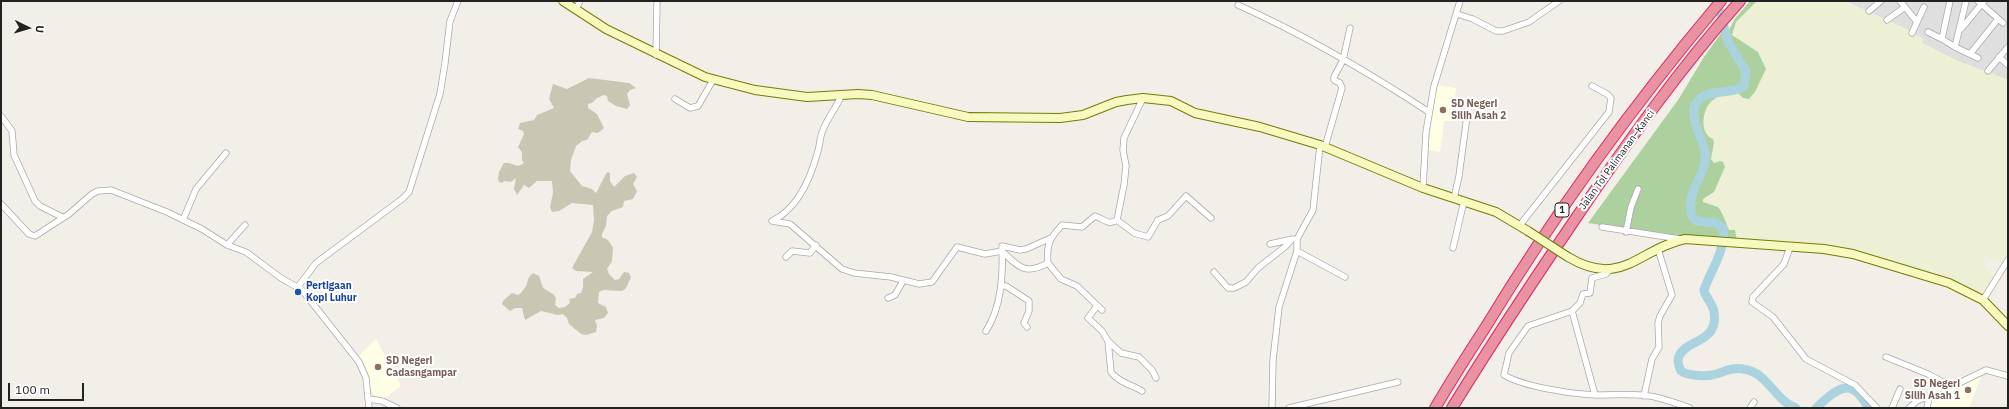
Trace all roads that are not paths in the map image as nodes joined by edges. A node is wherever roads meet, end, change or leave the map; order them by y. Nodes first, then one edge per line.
1 (458, 1) edge
2 (563, 1) edge
3 (657, 1) edge
4 (1460, 1) edge
5 (1559, 1) edge
6 (1721, 1) edge
7 (1881, 1) edge
8 (1900, 1) edge
9 (1950, 1) edge
10 (1965, 2) edge
11 (1981, 2) edge
12 (1739, 3) edge
13 (578, 5) edge
14 (1238, 5) dead end
15 (1905, 7) junction
16 (1924, 7) dead end
17 (1976, 10) junction
18 (1869, 11) dead end
19 (1456, 14) junction
20 (1998, 19) junction
21 (1887, 20) dead end
22 (1917, 22) junction
23 (2003, 23) dead end
24 (1350, 28) dead end
25 (1959, 30) junction
26 (1928, 32) dead end
27 (1912, 33) dead end
28 (1942, 39) junction
29 (1955, 47) junction
30 (2008, 47) edge
31 (1970, 54) junction
32 (656, 55) junction
33 (1999, 57) junction
34 (1978, 58) dead end
35 (1343, 60) junction
36 (2008, 65) edge
37 (1988, 70) dead end
38 (713, 80) junction
39 (1592, 86) dead end
40 (842, 94) junction
41 (1143, 98) junction
42 (675, 99) dead end
43 (1429, 112) junction
44 (1, 116) edge
45 (1467, 116) dead end
46 (1322, 146) junction
47 (226, 153) dead end
48 (1423, 188) junction
49 (1638, 189) dead end
50 (1454, 198) junction
51 (1464, 202) junction
52 (1, 204) edge
53 (785, 214) junction
54 (62, 217) junction
55 (1211, 218) dead end
56 (183, 220) junction
57 (1117, 220) junction
58 (790, 224) junction
59 (245, 225) dead end
60 (1520, 225) junction
61 (1602, 227) dead end
62 (1626, 232) junction
63 (1051, 238) junction
64 (1297, 239) junction
65 (1685, 239) junction
66 (1291, 240) junction
67 (1270, 244) dead end
68 (228, 245) junction
69 (816, 245) junction
70 (1790, 247) junction
71 (1453, 248) dead end
72 (1658, 249) junction
73 (1002, 251) junction
74 (1297, 251) junction
75 (786, 257) dead end
76 (2008, 260) edge
77 (1048, 263) junction
78 (1611, 269) junction
79 (1214, 272) dead end
80 (1345, 277) dead end
81 (903, 281) junction
82 (1001, 286) junction
83 (297, 288) junction
84 (888, 298) dead end
85 (1983, 300) junction
86 (1097, 306) junction
87 (1102, 310) dead end
88 (1572, 311) junction
89 (2008, 326) edge
90 (1027, 327) dead end
91 (986, 331) dead end
92 (1108, 341) junction
93 (1886, 357) dead end
94 (2008, 376) edge
95 (1156, 378) dead end
96 (1398, 382) dead end
97 (1948, 385) junction
98 (1900, 389) dead end
99 (1142, 391) dead end
100 (1595, 395) junction
101 (1644, 396) junction
102 (1928, 396) junction
103 (368, 399) junction
104 (1754, 402) dead end
105 (369, 408) edge
106 (397, 408) edge
107 (1272, 408) edge
108 (1290, 408) edge
109 (1435, 408) edge
110 (1452, 408) edge
111 (1690, 408) edge
112 (1750, 408) edge
113 (1877, 408) edge
114 (1892, 408) edge
115 (1909, 408) edge
116 (1927, 408) edge

1 - 83 street
2 - 13 street
3 - 32 street
4 - 19 street
5 - 19 street
6 - 109 highway, Jalan Tol Palimanan–Kanci / 1
7 - 18 street
8 - 15 street
9 - 28 street
10 - 17 street
10 - 25 street
11 - 17 street
11 - 20 street
12 - 110 highway, Jalan Tol Palimanan–Kanci / 1
13 - 32 street
14 - 35 street
15 - 21 street
15 - 22 street
16 - 22 street
17 - 25 street
19 - 43 street
20 - 23 street
20 - 31 street
22 - 27 street
24 - 35 street
25 - 29 street
26 - 28 street
28 - 29 street
29 - 31 street
30 - 33 street
31 - 34 street
32 - 38 street
33 - 36 street
33 - 37 street
35 - 43 street
35 - 46 street
38 - 40 street
38 - 42 street
39 - 60 street
40 - 41 street
40 - 53 street
41 - 46 street
41 - 57 street
43 - 48 street
44 - 54 street
45 - 50 street
46 - 48 street
46 - 64 street
47 - 56 street
48 - 50 street
49 - 62 street
50 - 51 street
51 - 60 street
51 - 71 street
52 - 54 street
53 - 58 street
53 - 58 street
54 - 56 street
55 - 57 street
56 - 68 street
57 - 63 street
58 - 69 street
59 - 68 street
60 - 78 street, bridge
61 - 62 street
62 - 65 street
63 - 73 street
63 - 77 street
64 - 66 street
64 - 74 street
65 - 70 street
65 - 72 street
66 - 67 street
66 - 79 street
68 - 83 street
69 - 75 street
69 - 81 street
70 - 85 street
70 - 113 street
72 - 78 street
72 - 101 street
73 - 77 street
73 - 81 street
73 - 82 street
74 - 80 street
74 - 107 street
76 - 85 street
77 - 86 street
78 - 88 street
81 - 84 street
82 - 90 street
82 - 91 street
83 - 103 street
85 - 89 street
86 - 87 street
86 - 92 street
88 - 100 street
88 - 100 street
92 - 95 street
92 - 99 street
93 - 97 street
94 - 97 street
96 - 108 street
97 - 102 street
98 - 114 street
100 - 101 street
101 - 111 street
102 - 115 street
102 - 116 street
103 - 105 street
103 - 106 street
104 - 112 street

